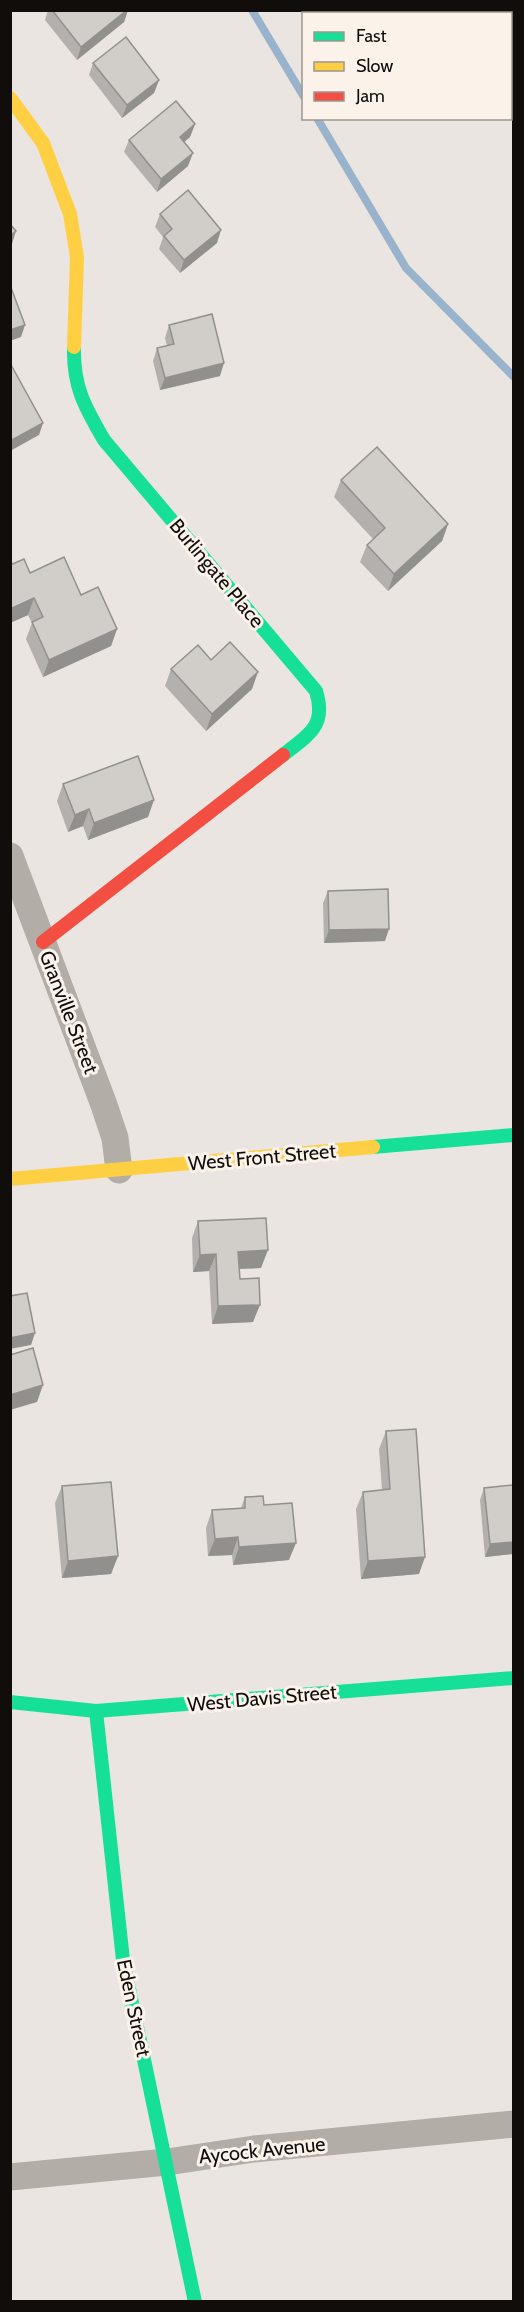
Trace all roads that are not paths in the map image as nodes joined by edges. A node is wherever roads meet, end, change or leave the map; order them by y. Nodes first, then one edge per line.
1 (10, 98) edge
2 (10, 856) edge
3 (43, 942) junction
4 (513, 1135) edge
5 (119, 1170) junction
6 (10, 1179) edge
7 (513, 1678) edge
8 (10, 1702) edge
9 (96, 1711) junction
10 (513, 2124) edge
11 (167, 2162) junction
12 (10, 2177) edge
13 (195, 2301) edge

1 - 3 street, Burlingate Place
2 - 3 street, Granville Street
3 - 5 street, Granville Street
4 - 5 street, West Front Street
5 - 6 street, West Front Street
7 - 9 street, West Davis Street
8 - 9 street, West Davis Street
9 - 11 street, Eden Street
10 - 11 street, Aycock Avenue
11 - 12 street, Aycock Avenue
11 - 13 street, Eden Street

